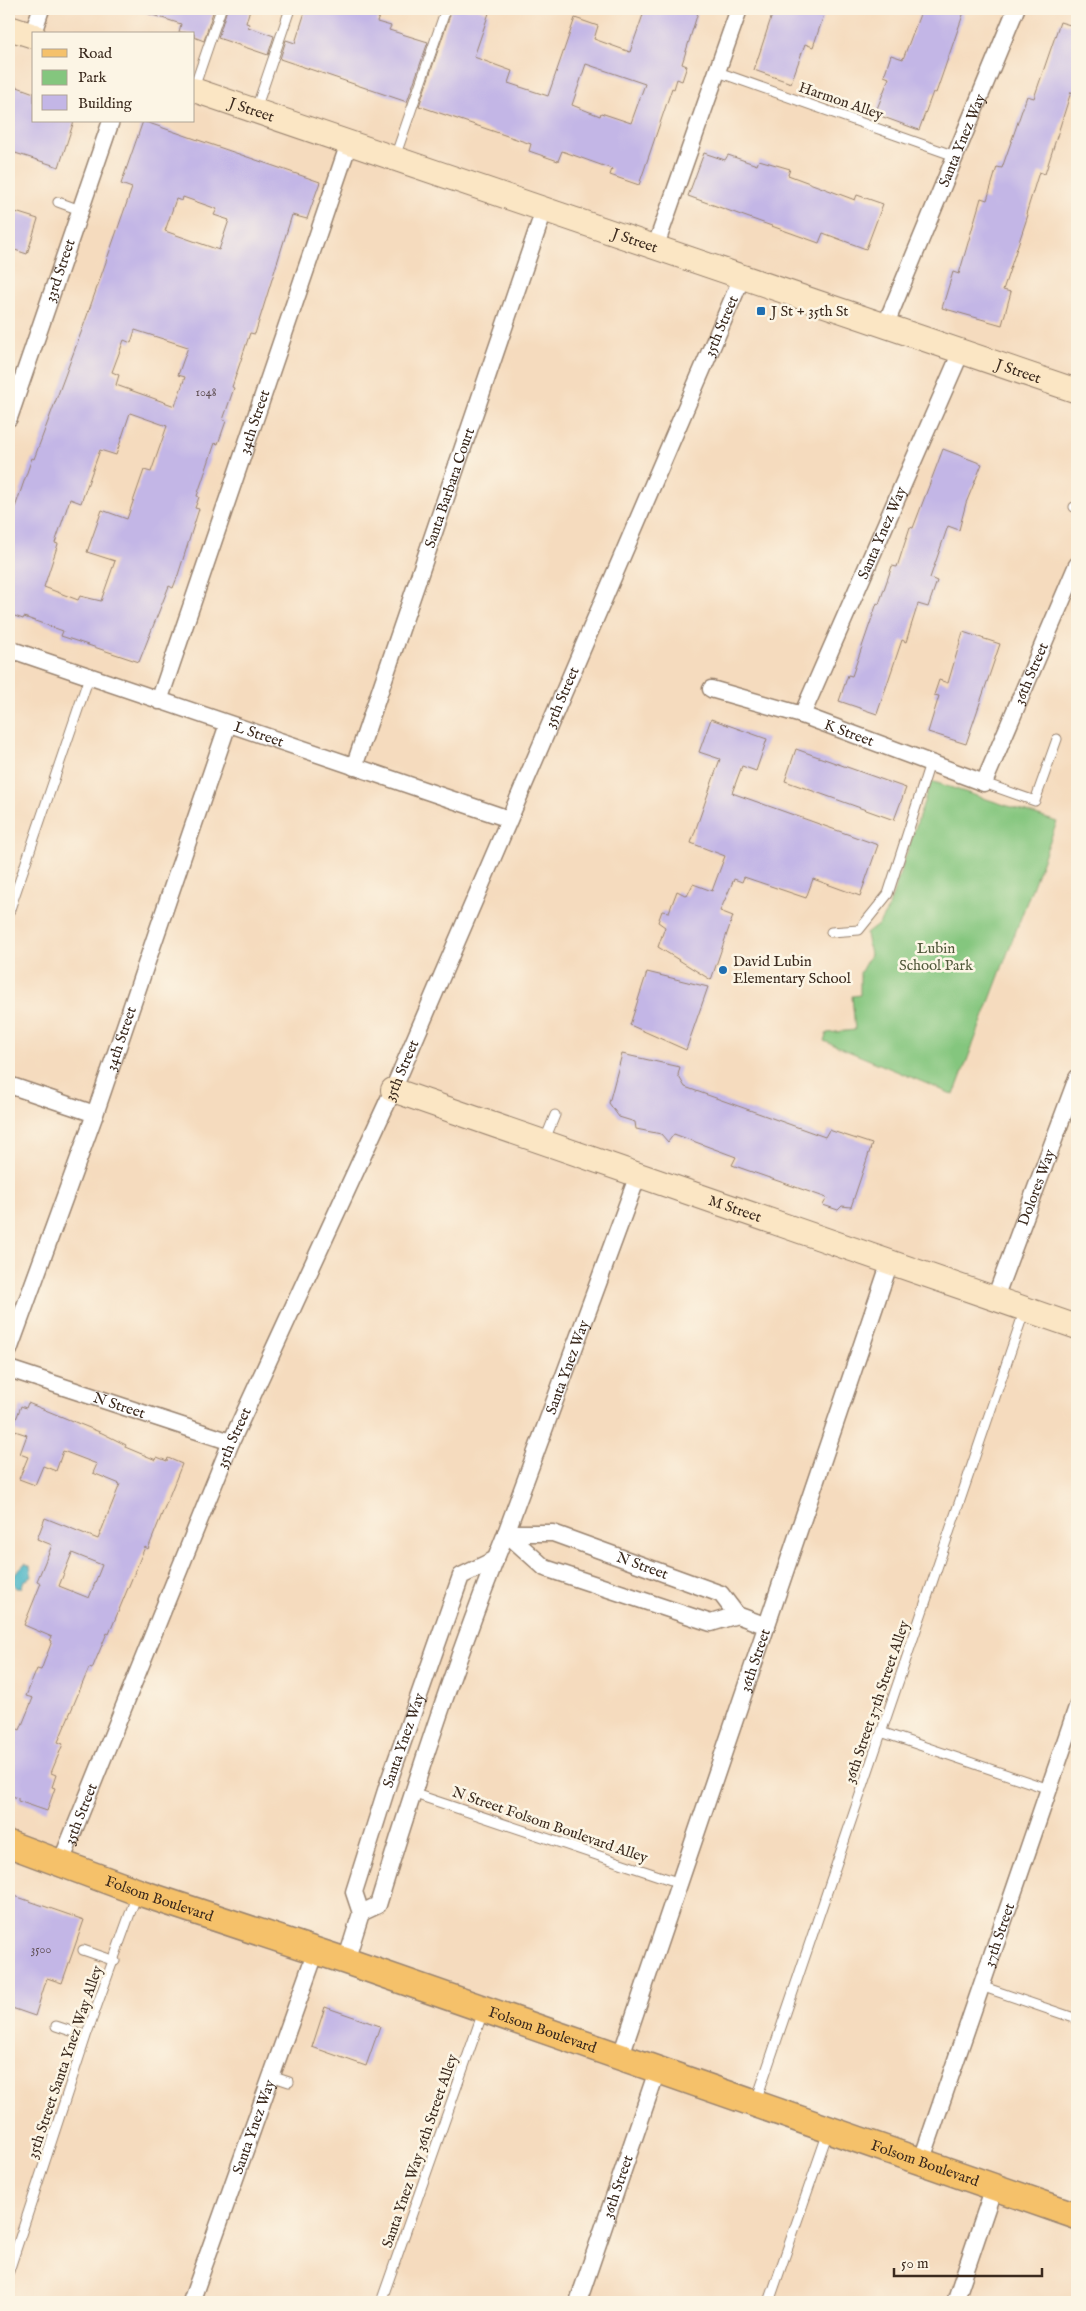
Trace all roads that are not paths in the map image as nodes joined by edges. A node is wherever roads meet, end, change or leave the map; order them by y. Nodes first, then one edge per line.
1 (41, 9) edge
2 (221, 9) edge
3 (290, 9) edge
4 (446, 9) edge
5 (738, 9) edge
6 (1016, 9) edge
7 (9, 28) edge
8 (34, 32) edge
9 (32, 36) edge
10 (718, 72) junction
11 (195, 86) edge
12 (195, 89) edge
13 (255, 111) junction
14 (111, 122) edge
15 (349, 144) junction
16 (955, 156) junction
17 (394, 159) junction
18 (58, 202) dead end
19 (80, 210) junction
20 (544, 210) junction
21 (655, 248) junction
22 (742, 277) junction
23 (885, 326) junction
24 (960, 352) junction
25 (1077, 391) edge
26 (12, 399) edge
27 (9, 418) edge
28 (1077, 565) edge
29 (9, 649) edge
30 (89, 677) junction
31 (711, 689) dead end
32 (159, 701) junction
33 (802, 714) junction
34 (228, 724) junction
35 (1057, 739) dead end
36 (930, 763) junction
37 (354, 766) junction
38 (984, 783) junction
39 (509, 819) junction
40 (9, 912) edge
41 (830, 932) dead end
42 (1077, 1078) edge
43 (9, 1085) edge
44 (393, 1090) junction
45 (95, 1114) junction
46 (555, 1115) dead end
47 (544, 1142) junction
48 (638, 1175) junction
49 (890, 1262) junction
50 (995, 1298) junction
51 (1025, 1308) junction
52 (1077, 1326) edge
53 (9, 1350) edge
54 (9, 1369) edge
55 (231, 1442) junction
56 (506, 1533) junction
57 (496, 1559) junction
58 (737, 1615) junction
59 (767, 1626) junction
60 (1077, 1708) edge
61 (881, 1732) junction
62 (388, 1784) junction
63 (1049, 1789) junction
64 (412, 1793) junction
65 (9, 1844) edge
66 (61, 1862) junction
67 (680, 1883) junction
68 (138, 1892) junction
69 (361, 1913) junction
70 (83, 1950) dead end
71 (316, 1951) junction
72 (114, 1961) junction
73 (346, 1961) junction
74 (981, 1986) junction
75 (484, 2010) junction
76 (1077, 2019) edge
77 (56, 2026) dead end
78 (86, 2036) junction
79 (620, 2058) junction
80 (657, 2071) junction
81 (272, 2076) junction
82 (289, 2082) dead end
83 (755, 2104) junction
84 (829, 2130) junction
85 (921, 2162) junction
86 (994, 2187) junction
87 (1077, 2216) edge
88 (9, 2271) edge
89 (191, 2302) edge
90 (382, 2302) edge
91 (578, 2302) edge
92 (769, 2302) edge
93 (955, 2302) edge

1 - 8 street
2 - 11 lane
3 - 13 lane
4 - 17 lane
5 - 10 street
6 - 16 street, Santa Ynez Way
7 - 9 main road
10 - 16 lane, Harmon Alley
10 - 21 street
12 - 13 main road, J Street
13 - 15 main road, J Street
14 - 19 street, 33rd Street
15 - 17 main road, J Street
15 - 32 street, 34th Street
16 - 23 street, Santa Ynez Way
17 - 20 main road, J Street
18 - 19 lane
19 - 26 street, 33rd Street
20 - 21 main road, J Street
20 - 37 street, Santa Barbara Court
21 - 22 main road, J Street
22 - 23 main road, J Street
22 - 39 street, 35th Street
23 - 24 main road, J Street
24 - 25 main road, J Street
24 - 33 street, Santa Ynez Way
26 - 27 street, 33rd Street
28 - 38 street, 36th Street
29 - 30 street, L Street
30 - 32 street, L Street
30 - 40 lane
31 - 33 street, K Street
32 - 34 street, L Street
33 - 36 street, K Street
34 - 37 street, L Street
34 - 45 street, 34th Street
35 - 38 lane
36 - 38 street, K Street
36 - 41 lane
37 - 39 street, L Street
39 - 44 street, 35th Street
42 - 50 street, Dolores Way
43 - 45 street
44 - 47 main road, M Street
44 - 55 street, 35th Street
45 - 53 street, 34th Street
46 - 47 lane
47 - 48 main road, M Street
48 - 49 main road, M Street
48 - 56 street, Santa Ynez Way
49 - 50 main road, M Street
49 - 59 street, 36th Street
50 - 51 main road, M Street
51 - 52 main road, M Street
51 - 61 lane, 36th Street 37th Street Alley
54 - 55 street, N Street
55 - 66 street, 35th Street
56 - 57 street, Santa Ynez Way
56 - 58 street, N Street
56 - 58 street
57 - 62 street, Santa Ynez Way
57 - 64 street, Santa Ynez Way
58 - 59 street
59 - 67 street, 36th Street
60 - 63 street, 37th Street
61 - 63 lane
61 - 83 lane, 36th Street 37th Street Alley
62 - 64 street
62 - 69 street, Santa Ynez Way
63 - 74 street, 37th Street
64 - 67 lane, N Street Folsom Boulevard Alley
64 - 69 street, Santa Ynez Way
65 - 66 main road, Folsom Boulevard
66 - 68 main road, Folsom Boulevard
67 - 79 street, 36th Street
68 - 71 main road, Folsom Boulevard
68 - 72 lane, 35th Street Santa Ynez Way Alley
69 - 73 street
70 - 72 lane
71 - 73 main road, Folsom Boulevard
71 - 81 street, Santa Ynez Way
72 - 78 lane, 35th Street Santa Ynez Way Alley
73 - 75 main road, Folsom Boulevard
74 - 76 lane
74 - 85 street, 37th Street
75 - 79 main road, Folsom Boulevard
75 - 90 lane, Santa Ynez Way 36th Street Alley
77 - 78 lane
78 - 88 lane, 35th Street Santa Ynez Way Alley
79 - 80 main road, Folsom Boulevard
80 - 83 main road, Folsom Boulevard
80 - 91 street, 36th Street
81 - 82 lane
81 - 89 street, Santa Ynez Way
83 - 84 main road, Folsom Boulevard
84 - 85 main road, Folsom Boulevard
84 - 92 lane
85 - 86 main road, Folsom Boulevard
86 - 87 main road, Folsom Boulevard
86 - 93 street

